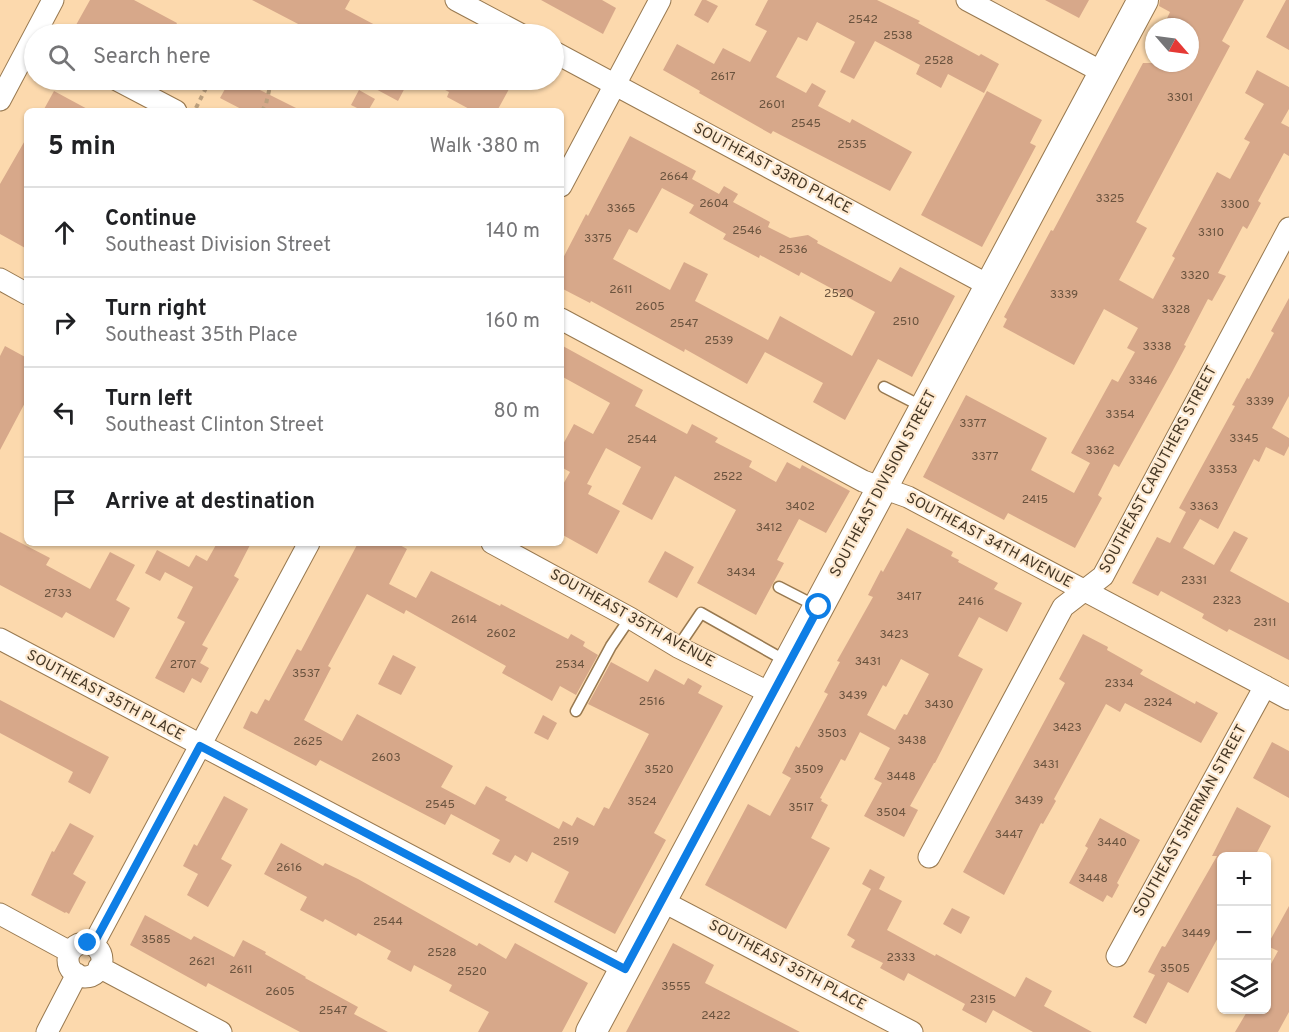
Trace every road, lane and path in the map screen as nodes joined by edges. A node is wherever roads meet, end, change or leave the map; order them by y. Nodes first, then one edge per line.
1 (53, 0) edge
2 (456, 0) edge
3 (660, 0) edge
4 (967, 0) edge
5 (1143, 0) edge
6 (40, 24) edge
7 (501, 24) edge
8 (24, 54) edge
9 (564, 57) edge
10 (1104, 73) junction
11 (615, 85) junction
12 (136, 90) edge
13 (205, 90) edge
14 (269, 90) edge
15 (0, 100) edge
16 (170, 108) edge
17 (196, 108) edge
18 (264, 108) edge
19 (564, 180) edge
20 (1289, 228) edge
21 (0, 279) edge
22 (990, 286) junction
23 (24, 292) edge
24 (564, 321) edge
25 (884, 387) dead end
26 (925, 408) junction
27 (882, 488) junction
28 (307, 546) edge
29 (498, 546) edge
30 (779, 587) dead end
31 (1085, 591) junction
32 (819, 607) junction
33 (630, 618) junction
34 (0, 639) edge
35 (678, 647) junction
36 (789, 662) junction
37 (1265, 686) junction
38 (772, 694) junction
39 (1289, 699) edge
40 (576, 711) dead end
41 (200, 746) junction
42 (929, 857) dead end
43 (662, 901) junction
44 (0, 914) edge
45 (93, 945) junction
46 (70, 952) junction
47 (1117, 956) dead end
48 (99, 967) junction
49 (625, 969) junction
50 (77, 974) junction
51 (47, 1032) edge
52 (221, 1032) edge
53 (591, 1032) edge
54 (912, 1032) edge

1 - 6 street
2 - 7 street
3 - 11 street
4 - 10 street
5 - 10 main road, SOUTHEAST DIVISION STREET
8 - 15 street
9 - 11 street, SOUTHEAST 33RD PLACE
10 - 22 main road, SOUTHEAST DIVISION STREET
11 - 19 street
11 - 22 street, SOUTHEAST 33RD PLACE
12 - 16 street
13 - 17 path
14 - 18 path
20 - 31 street, SOUTHEAST CARUTHERS STREET
21 - 23 street
22 - 26 main road, SOUTHEAST DIVISION STREET
24 - 27 street, SOUTHEAST 34TH AVENUE
25 - 26 lane
26 - 27 main road, SOUTHEAST DIVISION STREET
27 - 31 street, SOUTHEAST 34TH AVENUE
27 - 32 main road, SOUTHEAST DIVISION STREET
28 - 41 street
29 - 33 street, SOUTHEAST 35TH AVENUE
30 - 32 lane
31 - 37 street, SOUTHEAST 34TH AVENUE
31 - 42 street, SOUTHEAST CARUTHERS STREET
32 - 36 main road, SOUTHEAST DIVISION STREET
33 - 35 street, SOUTHEAST 35TH AVENUE
33 - 40 lane
34 - 41 street, SOUTHEAST 35TH PLACE
35 - 36 lane
35 - 38 street, SOUTHEAST 35TH AVENUE
36 - 38 main road, SOUTHEAST DIVISION STREET
37 - 39 street, SOUTHEAST 34TH AVENUE
37 - 47 street, SOUTHEAST SHERMAN STREET
38 - 43 main road, SOUTHEAST DIVISION STREET
41 - 45 street
41 - 49 street, SOUTHEAST 35TH PLACE
43 - 49 main road, SOUTHEAST DIVISION STREET
43 - 54 street, SOUTHEAST 35TH PLACE
44 - 46 street
45 - 46 street
45 - 48 street
46 - 50 street
48 - 50 street
48 - 52 street
49 - 53 main road, SOUTHEAST DIVISION STREET
50 - 51 street

